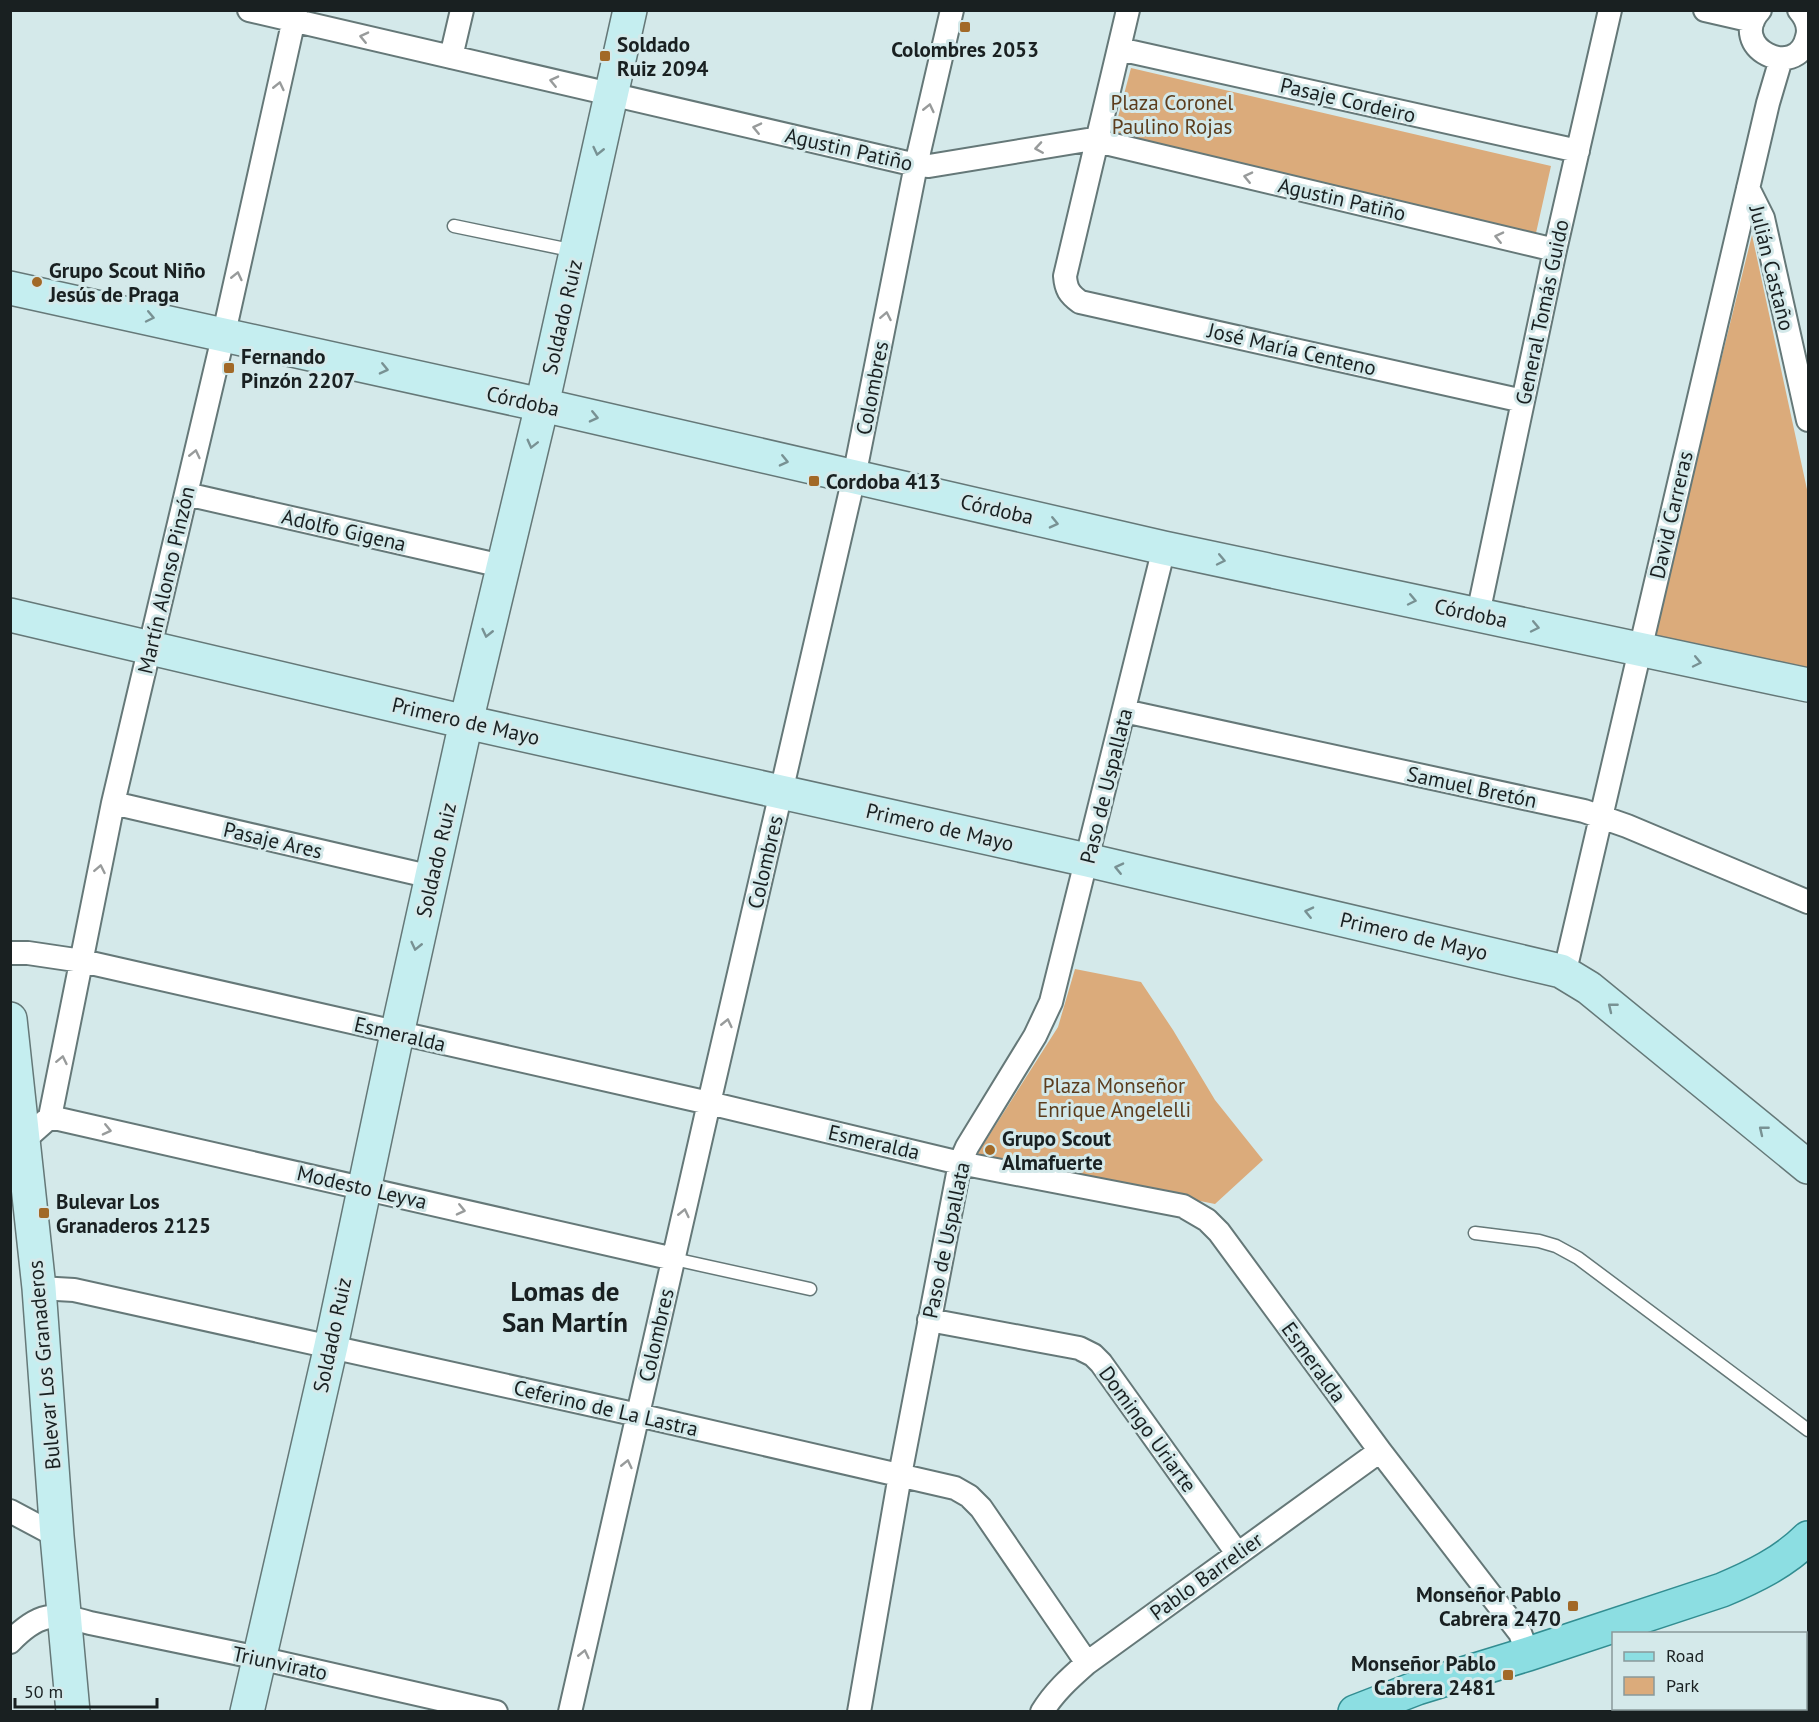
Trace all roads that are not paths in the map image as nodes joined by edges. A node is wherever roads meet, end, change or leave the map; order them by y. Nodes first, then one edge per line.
1 (249, 10) edge
2 (462, 10) edge
3 (630, 10) edge
4 (952, 10) edge
5 (1128, 10) edge
6 (1610, 10) edge
7 (1705, 10) edge
8 (1799, 10) edge
9 (295, 16) edge
10 (1756, 16) edge
11 (1119, 49) junction
12 (451, 57) junction
13 (1782, 59) junction
14 (611, 94) junction
15 (1097, 141) junction
16 (1578, 151) junction
17 (916, 165) junction
18 (1748, 188) junction
19 (454, 226) dead end
20 (1555, 250) junction
21 (576, 252) junction
22 (10, 288) edge
23 (224, 333) junction
24 (1523, 401) junction
25 (542, 405) junction
26 (1809, 420) edge
27 (854, 477) junction
28 (186, 494) junction
29 (1164, 548) junction
30 (502, 566) junction
31 (10, 615) edge
32 (1478, 615) junction
33 (150, 649) junction
34 (1640, 650) junction
35 (1809, 685) edge
36 (1124, 711) junction
37 (466, 722) junction
38 (781, 791) junction
39 (113, 803) junction
40 (1602, 817) junction
41 (1088, 860) junction
42 (432, 877) junction
43 (1809, 902) edge
44 (10, 953) edge
45 (82, 961) junction
46 (1561, 971) junction
47 (10, 1019) edge
48 (396, 1034) junction
49 (14, 1098) edge
50 (709, 1103) junction
51 (50, 1117) junction
52 (24, 1140) junction
53 (960, 1163) junction
54 (1809, 1167) edge
55 (364, 1187) junction
56 (1475, 1233) dead end
57 (674, 1259) junction
58 (39, 1288) junction
59 (810, 1288) dead end
60 (929, 1320) junction
61 (331, 1346) junction
62 (638, 1415) junction
63 (1809, 1430) edge
64 (1380, 1451) junction
65 (900, 1475) junction
66 (10, 1511) edge
67 (57, 1536) junction
68 (1809, 1538) edge
69 (1237, 1553) junction
70 (64, 1615) junction
71 (10, 1642) edge
72 (1528, 1654) junction
73 (259, 1658) junction
74 (1088, 1663) junction
75 (1392, 1705) edge
76 (73, 1712) edge
77 (247, 1712) edge
78 (496, 1712) edge
79 (570, 1712) edge
80 (859, 1712) edge
81 (1042, 1712) edge
82 (1355, 1712) edge

1 - 9 street, Agustin Patiño
2 - 12 street
3 - 14 main road, Soldado Ruiz
17 -> 4 street, Colombres
5 - 11 street
6 - 16 street, General Tomás Guido
7 - 10 street
8 - 13 street
12 -> 9 street, Agustin Patiño
23 -> 9 street, Martín Alonso Pinzón
10 - 13 street
11 - 15 street
11 - 16 street, Pasaje Cordeiro
14 -> 12 street, Agustin Patiño
13 - 18 street, David Carreras
17 -> 14 street, Agustin Patiño
14 -> 21 main road, Soldado Ruiz
15 -> 17 street, Agustin Patiño
20 -> 15 street, Agustin Patiño
15 - 24 street, José María Centeno
16 - 20 street, General Tomás Guido
27 -> 17 street, Colombres
18 - 26 street, Julián Castaño
18 - 34 street, David Carreras
19 - 21 lane
20 - 24 street, General Tomás Guido
21 - 25 main road, Soldado Ruiz
22 -> 23 main road, Córdoba
23 -> 25 main road, Córdoba
28 -> 23 street, Martín Alonso Pinzón
24 - 32 street, General Tomás Guido
25 -> 27 main road, Córdoba
25 -> 30 main road, Soldado Ruiz
27 -> 29 main road, Córdoba
27 - 38 street, Colombres
28 - 30 street, Adolfo Gigena
28 - 33 street, Martín Alonso Pinzón
29 -> 32 main road, Córdoba
29 - 36 street, Paso de Uspallata
30 -> 37 main road, Soldado Ruiz
31 - 33 main road, Primero de Mayo
32 -> 34 main road, Córdoba
33 - 37 main road, Primero de Mayo
33 - 39 street, Martín Alonso Pinzón
34 -> 35 main road, Córdoba
34 - 40 street, David Carreras
36 - 40 street, Samuel Bretón
36 - 41 street, Paso de Uspallata
37 - 38 main road, Primero de Mayo
37 - 42 main road, Soldado Ruiz
38 - 41 main road, Primero de Mayo
50 -> 38 street, Colombres
39 - 42 street, Pasaje Ares
45 -> 39 street, Martín Alonso Pinzón
40 - 43 street, Samuel Bretón
40 - 46 street, David Carreras
46 -> 41 main road, Primero de Mayo
41 - 53 street, Paso de Uspallata
42 -> 48 main road, Soldado Ruiz
44 - 45 street, Esmeralda
45 - 48 street, Esmeralda
51 -> 45 street, Martín Alonso Pinzón
54 -> 46 main road, Primero de Mayo
47 - 49 main road, Bulevar Los Granaderos
48 - 50 street, Esmeralda
48 - 55 main road, Soldado Ruiz
49 - 52 main road, Bulevar Los Granaderos
50 - 53 street, Esmeralda
57 -> 50 street, Colombres
51 - 52 street
51 -> 55 street, Modesto Leyva
52 - 58 main road, Bulevar Los Granaderos
53 - 60 street, Paso de Uspallata
53 - 64 street, Esmeralda
55 -> 57 street, Modesto Leyva
55 - 61 main road, Soldado Ruiz
56 - 63 lane
57 - 59 lane
57 - 62 street, Colombres
58 - 61 street, Ceferino de La Lastra
58 - 67 main road, Bulevar Los Granaderos
60 - 65 street, Paso de Uspallata
60 - 69 street, Domingo Uriarte
61 - 62 street, Ceferino de La Lastra
61 - 73 main road, Soldado Ruiz
62 - 65 street, Ceferino de La Lastra
79 -> 62 street, Colombres
64 - 69 street, Pablo Barrelier
64 - 72 street, Esmeralda
65 - 74 street, Ceferino de La Lastra
65 - 80 street, Paso de Uspallata
66 - 67 street
67 - 70 main road, Bulevar Los Granaderos
68 - 72 main road
69 - 74 street, Pablo Barrelier
70 - 71 street
70 - 73 street, Triunvirato
70 - 76 main road, Bulevar Los Granaderos
72 - 75 main road
73 - 77 main road, Soldado Ruiz
73 - 78 street, Triunvirato
74 - 81 street, Pablo Barrelier
75 - 82 main road

